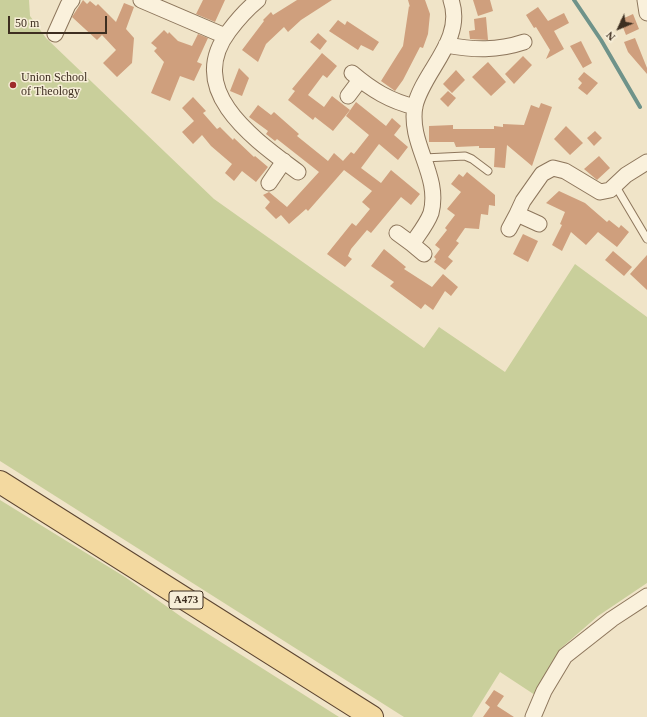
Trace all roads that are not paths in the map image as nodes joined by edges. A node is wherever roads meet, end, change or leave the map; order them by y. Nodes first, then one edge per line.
1 (72, 0) edge
2 (141, 0) edge
3 (258, 0) edge
4 (451, 0) edge
5 (645, 0) edge
6 (647, 13) edge
7 (56, 34) dead end
8 (225, 36) junction
9 (524, 42) dead end
10 (446, 45) junction
11 (348, 96) dead end
12 (415, 107) junction
13 (424, 158) junction
14 (284, 161) junction
15 (647, 162) edge
16 (488, 171) dead end
17 (298, 172) dead end
18 (269, 183) dead end
19 (615, 185) junction
20 (517, 214) junction
21 (539, 224) dead end
22 (509, 229) dead end
23 (397, 233) dead end
24 (647, 239) edge
25 (412, 244) junction
26 (424, 254) dead end
27 (0, 482) edge
28 (647, 596) edge
29 (372, 717) edge
30 (533, 717) edge

1 - 7 street
2 - 8 street
3 - 8 street
4 - 10 street
5 - 6 street
8 - 14 street
9 - 10 street
10 - 12 street
11 - 12 street
12 - 13 street
13 - 16 lane
13 - 25 street
14 - 17 street
14 - 18 street
15 - 19 street
19 - 20 street
19 - 24 lane
20 - 21 street
20 - 22 street
23 - 25 street
25 - 26 street
27 - 29 main road, A473
28 - 30 street

